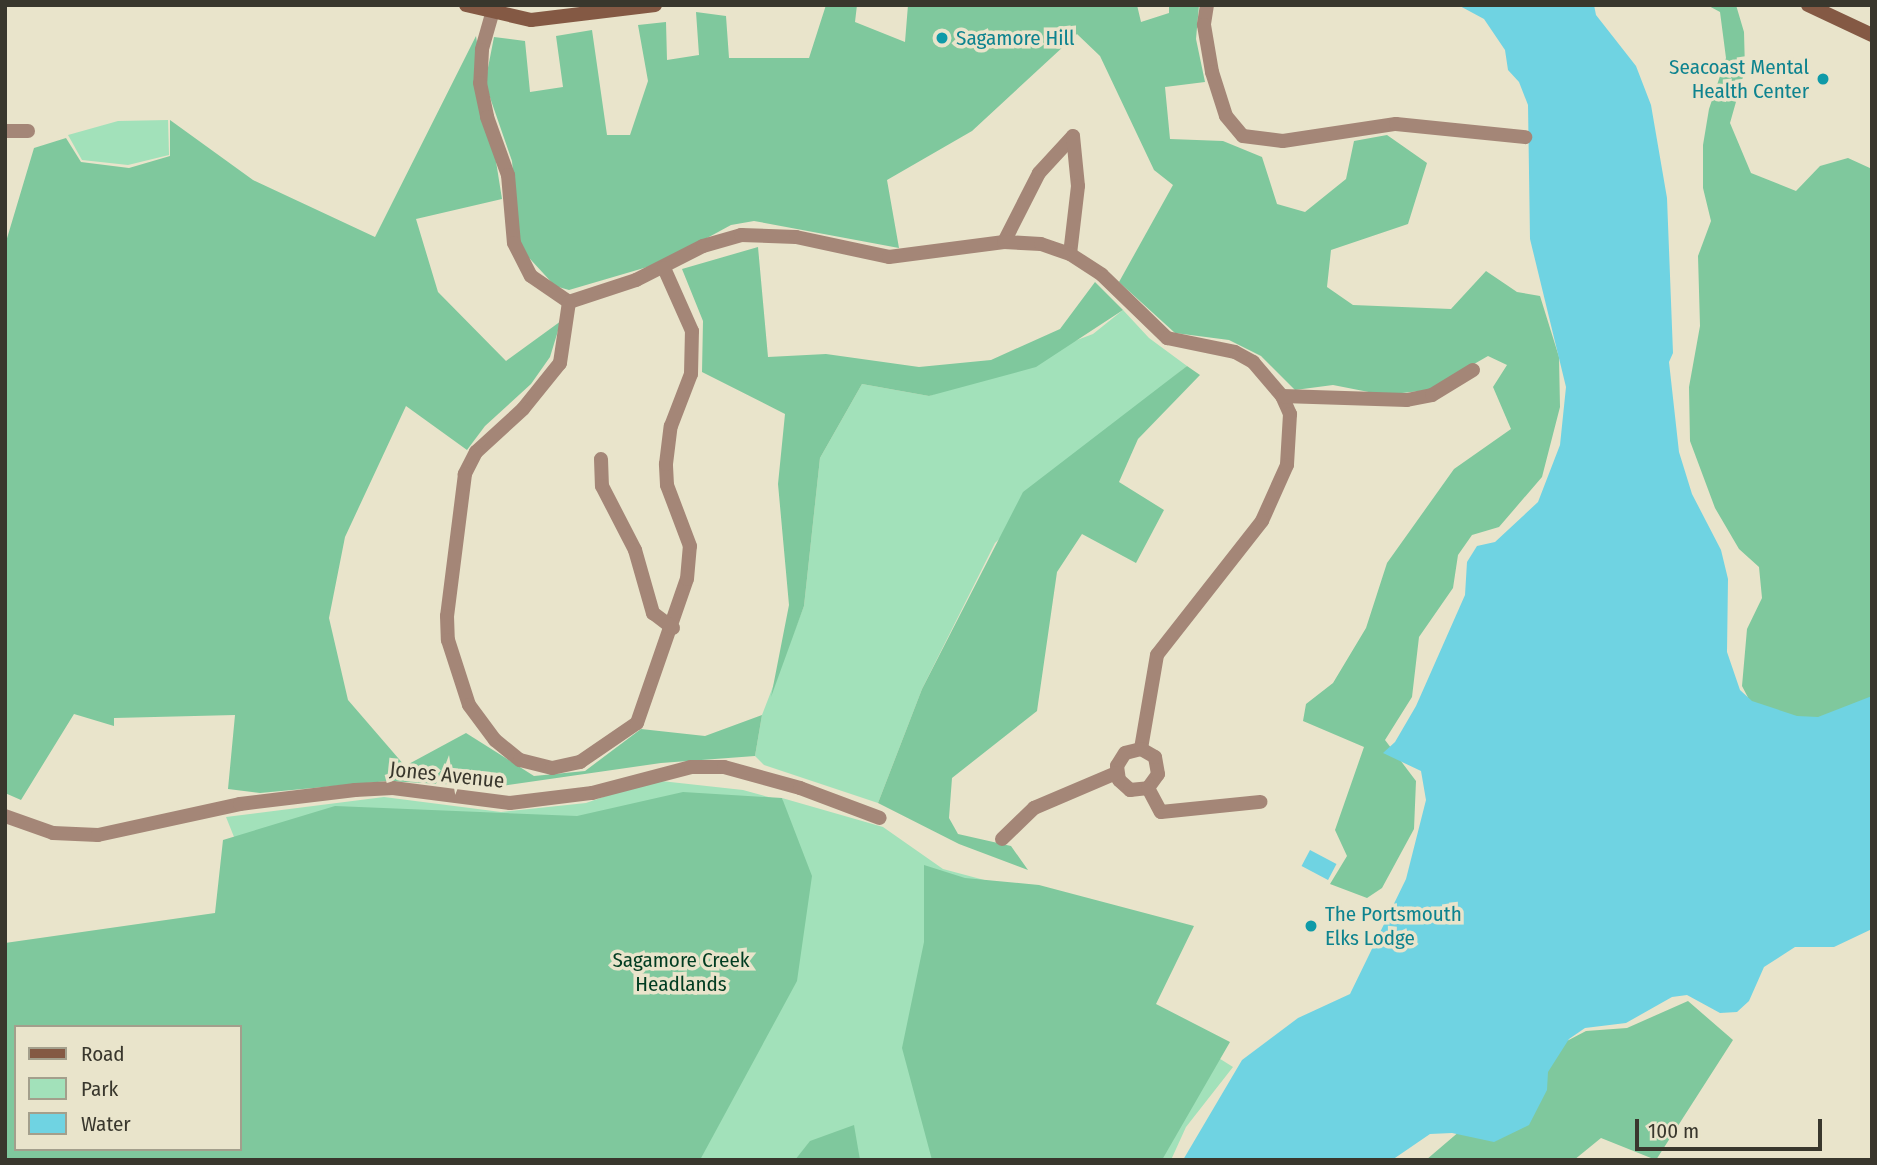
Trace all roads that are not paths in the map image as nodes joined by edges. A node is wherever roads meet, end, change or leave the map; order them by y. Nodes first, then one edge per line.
1 (466, 5) edge
2 (656, 5) edge
3 (1207, 5) edge
4 (1808, 5) edge
5 (492, 14) junction
6 (1872, 35) edge
7 (5, 131) edge
8 (28, 131) dead end
9 (1525, 137) dead end
10 (1003, 242) junction
11 (1070, 254) junction
12 (664, 268) junction
13 (569, 302) junction
14 (1473, 370) dead end
15 (1282, 396) junction
16 (601, 459) dead end
17 (673, 628) junction
18 (1141, 749) junction
19 (1116, 773) junction
20 (1148, 788) junction
21 (1260, 802) dead end
22 (5, 816) edge
23 (880, 818) dead end
24 (1002, 839) dead end

1 - 5 main road
2 - 5 main road
3 - 9 street
4 - 6 main road
5 - 13 street
7 - 8 street
10 - 11 street
10 - 11 street
10 - 12 street
11 - 15 street
12 - 13 street
12 - 17 street
13 - 17 street
14 - 15 street
15 - 18 street
16 - 17 street
18 - 19 street
18 - 20 street
19 - 20 street
19 - 24 street
20 - 21 street
22 - 23 street, Jones Avenue

